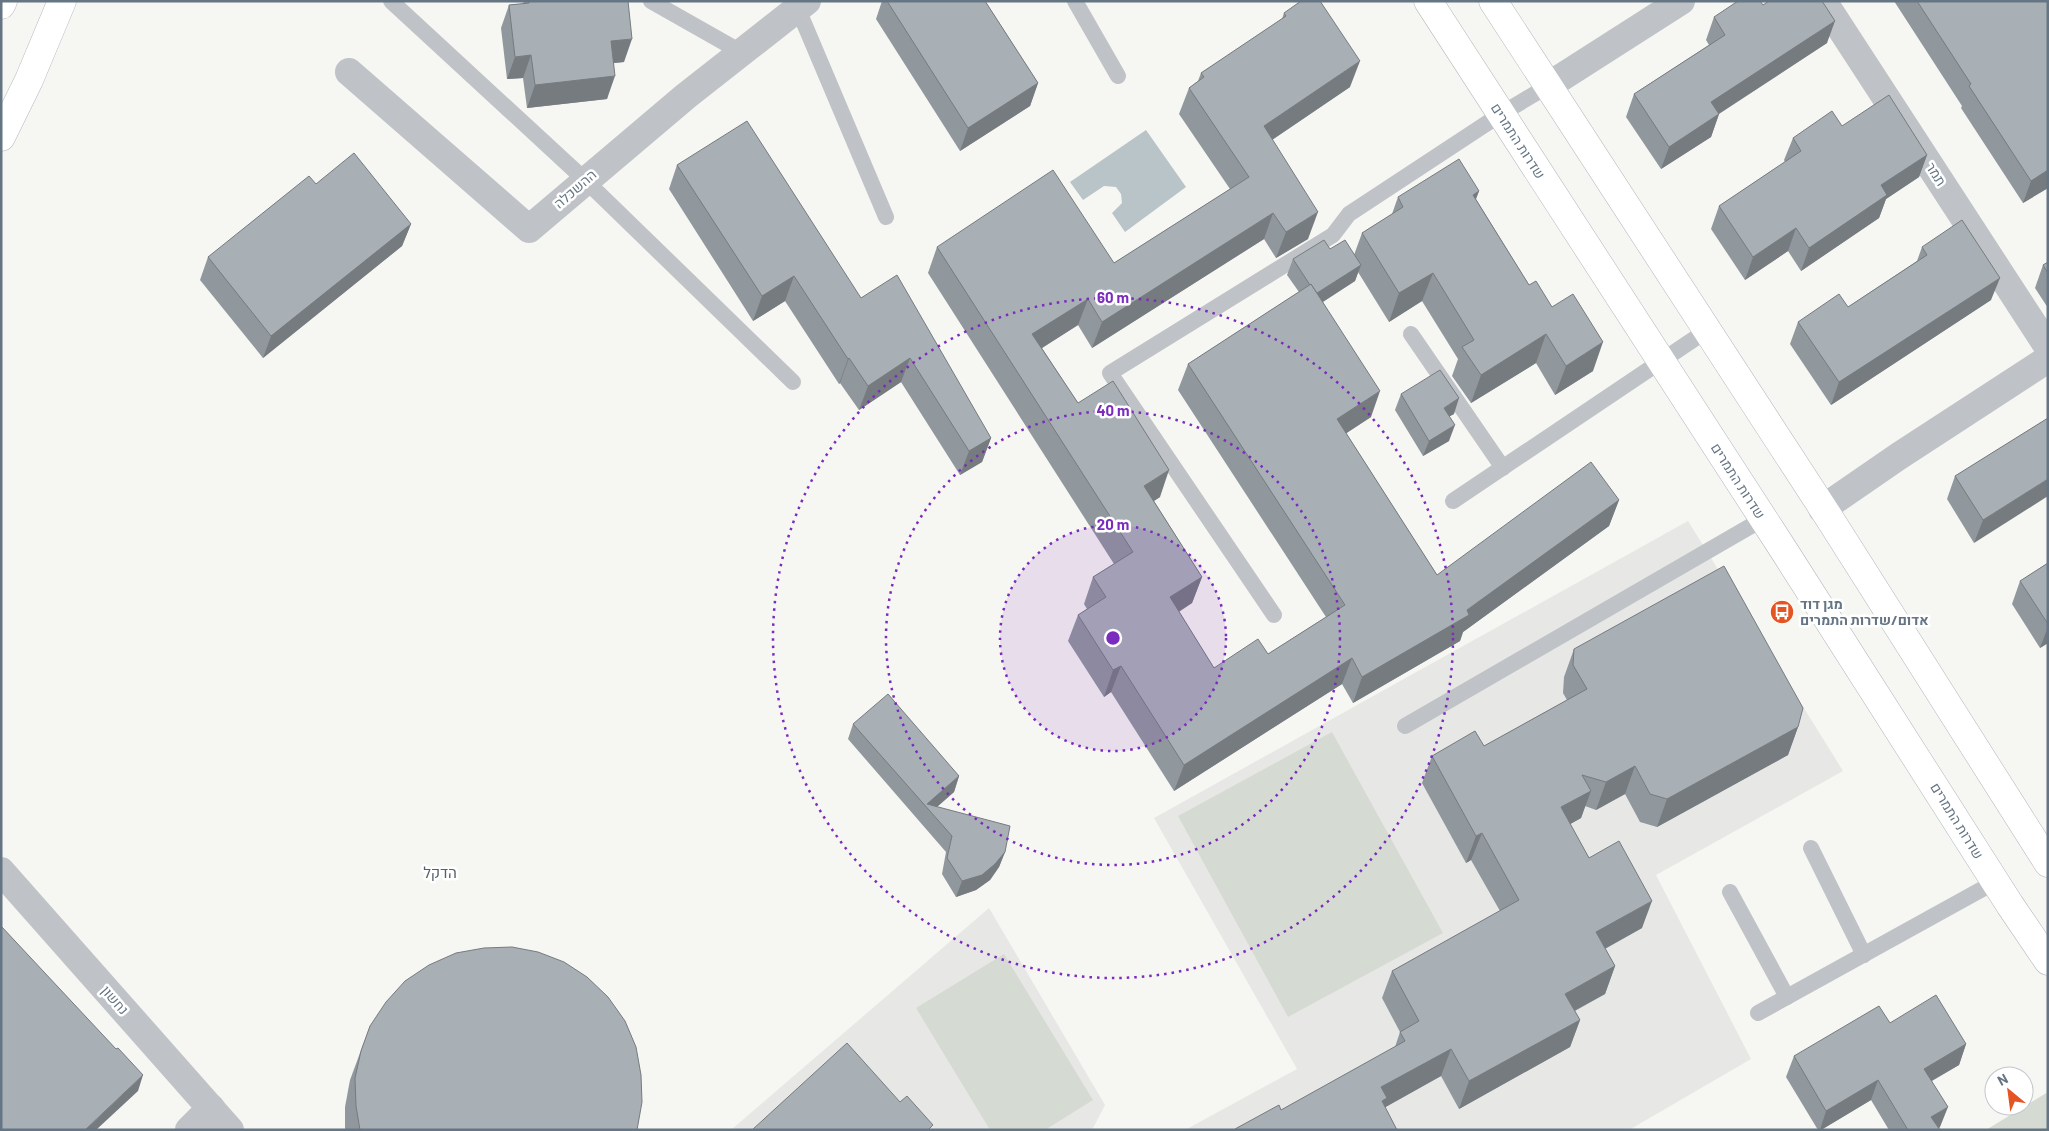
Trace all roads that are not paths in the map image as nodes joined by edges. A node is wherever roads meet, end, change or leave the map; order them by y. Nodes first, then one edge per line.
1 (62, 1) edge
2 (391, 1) edge
3 (651, 1) edge
4 (1075, 1) edge
5 (1428, 1) edge
6 (1493, 1) edge
7 (1681, 1) edge
8 (1823, 1) edge
9 (803, 5) edge
10 (741, 52) junction
11 (349, 72) dead end
12 (1118, 76) dead end
13 (1548, 86) junction
14 (1501, 114) junction
15 (1, 137) edge
16 (585, 180) junction
17 (886, 217) dead end
18 (1706, 331) junction
19 (1411, 334) dead end
20 (2048, 347) edge
21 (2048, 359) edge
22 (1661, 362) junction
23 (793, 382) dead end
24 (1503, 468) junction
25 (1453, 501) dead end
26 (1822, 509) junction
27 (1763, 519) junction
28 (1274, 615) dead end
29 (1405, 726) dead end
30 (1811, 848) dead end
31 (2048, 863) edge
32 (1, 871) edge
33 (1995, 882) junction
34 (1730, 892) dead end
35 (1864, 955) junction
36 (2048, 961) edge
37 (1788, 997) junction
38 (1758, 1013) dead end
39 (211, 1108) junction
40 (189, 1130) edge
41 (230, 1130) edge

1 - 15 street
2 - 16 lane
3 - 10 lane
4 - 12 lane
5 - 14 street, שדרות התמרים
6 - 13 street
7 - 13 street
8 - 20 street, תמר
9 - 10 street, ההשכלה
9 - 17 lane
10 - 16 street, ההשכלה
11 - 16 street, ההשכלה
13 - 14 lane
13 - 18 street
14 - 22 street, שדרות התמרים
14 - 28 lane
16 - 23 lane
18 - 22 lane
18 - 26 street
19 - 24 lane
21 - 26 street
22 - 24 lane
22 - 27 street, שדרות התמרים
24 - 25 lane
26 - 31 street
27 - 29 lane
27 - 33 street, שדרות התמרים
30 - 35 lane
32 - 39 street, נחשון
33 - 35 lane
33 - 36 street, שדרות התמרים
34 - 37 lane
35 - 37 lane
37 - 38 lane
39 - 40 street
39 - 41 street, נחשון

